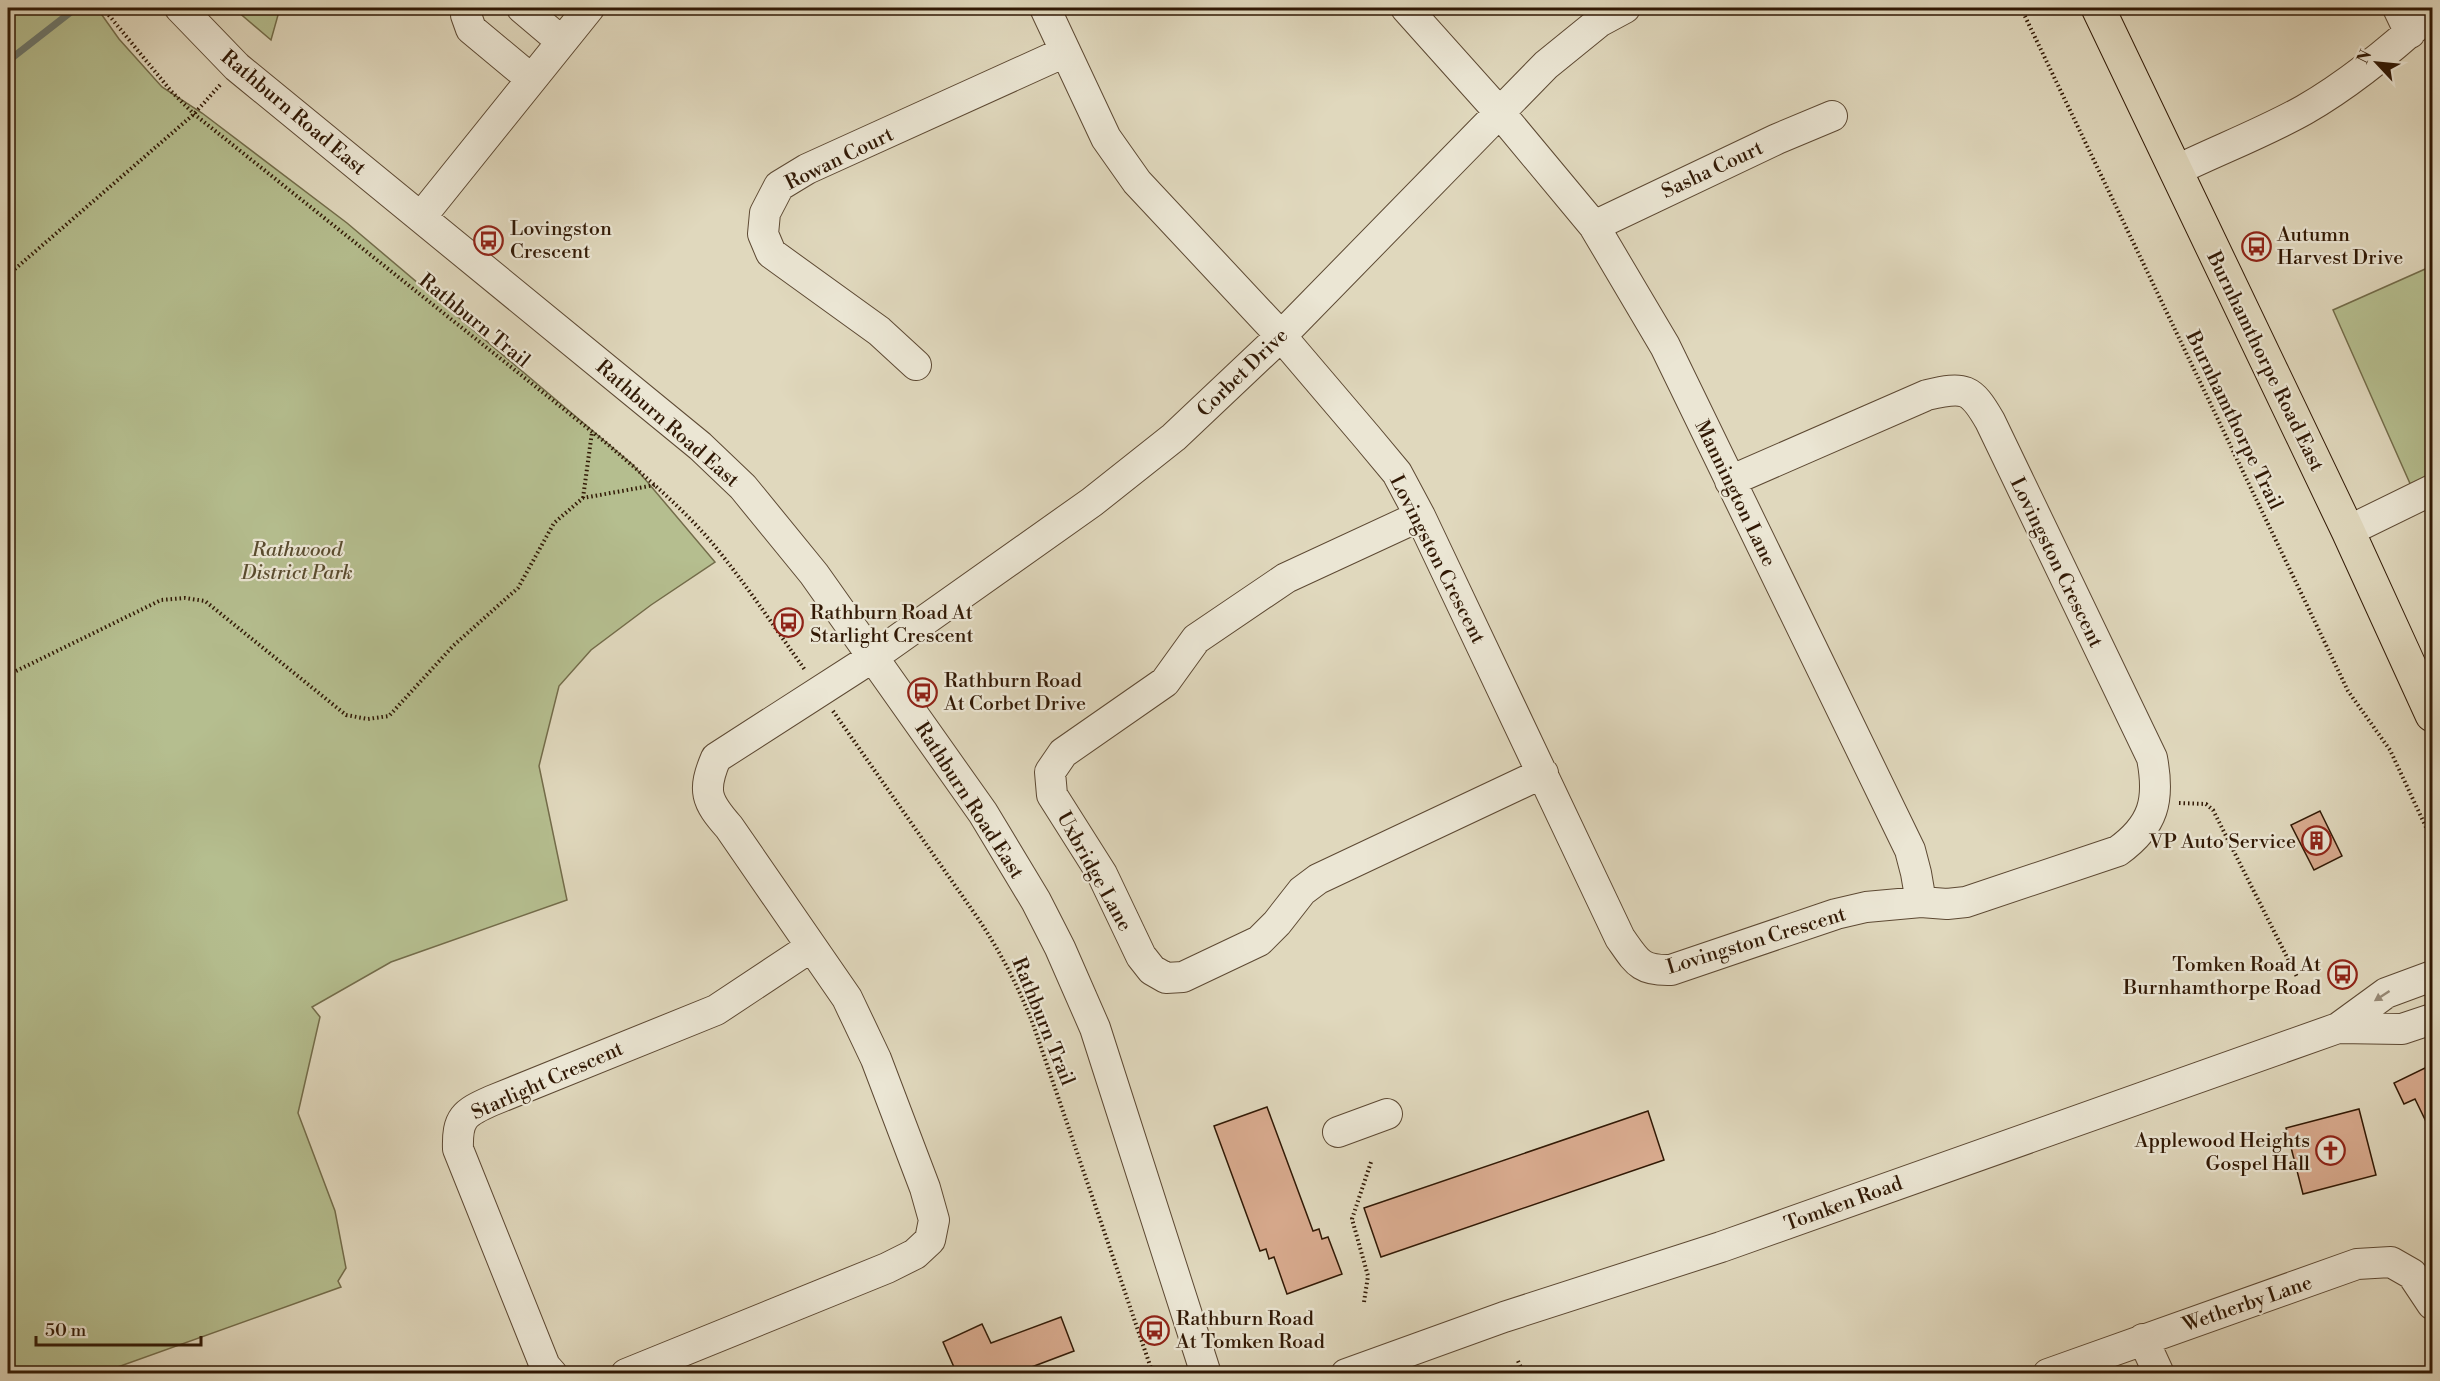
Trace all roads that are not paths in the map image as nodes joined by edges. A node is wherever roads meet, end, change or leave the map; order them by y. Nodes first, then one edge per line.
1 (180, 8) edge
2 (467, 8) edge
3 (522, 8) edge
4 (589, 8) edge
5 (1045, 8) edge
6 (1406, 8) edge
7 (1625, 8) edge
8 (2098, 8) edge
9 (2433, 12) edge
10 (2404, 20) edge
11 (561, 41) junction
12 (1065, 52) junction
13 (531, 79) junction
14 (1500, 113) junction
15 (1832, 116) dead end
16 (2175, 171) junction
17 (421, 217) junction
18 (1594, 226) junction
19 (1281, 336) junction
20 (916, 365) dead end
21 (1730, 482) junction
22 (2430, 498) edge
23 (1420, 516) junction
24 (2348, 531) junction
25 (873, 657) junction
26 (2433, 715) edge
27 (1543, 773) junction
28 (1921, 902) junction
29 (811, 947) junction
30 (2433, 976) edge
31 (2433, 1019) edge
32 (2338, 1028) junction
33 (1387, 1114) dead end
34 (1338, 1131) dead end
35 (2433, 1304) edge
36 (2143, 1339) junction
37 (552, 1374) edge
38 (626, 1374) edge
39 (1206, 1374) edge
40 (1346, 1374) edge
41 (2048, 1374) edge
42 (2159, 1374) edge

1 - 17 street, Rathburn Road East
2 - 13 street
3 - 11 street
4 - 11 street
5 - 12 street, Lovingston Crescent
6 - 14 street, Mannington Lane
7 - 14 street, Corbet Drive
8 - 16 main road, Burnhamthorpe Road East
9 - 10 street
10 - 16 street
11 - 13 street
12 - 19 street, Lovingston Crescent
12 - 20 street, Rowan Court
13 - 17 street
14 - 18 street, Mannington Lane
14 - 19 street, Corbet Drive
15 - 18 street, Sasha Court
16 - 24 main road, Burnhamthorpe Road East
17 - 25 street, Rathburn Road East
18 - 21 street, Mannington Lane
19 - 23 street, Lovingston Crescent
19 - 25 street, Corbet Drive
21 - 28 street, Mannington Lane
21 - 28 street, Lovingston Crescent
22 - 24 street
23 - 27 street, Lovingston Crescent
23 - 27 street, Uxbridge Lane
24 - 26 main road, Burnhamthorpe Road East
25 - 29 street, Corbet Drive
25 - 39 street, Rathburn Road East
27 - 28 street, Lovingston Crescent
29 - 37 street, Starlight Crescent
29 - 38 street
30 -> 32 street, Tomken Road
31 - 32 street, Tomken Road
32 - 40 street, Tomken Road
33 - 34 street
35 - 36 street, Wetherby Lane
36 - 41 street, Wetherby Lane
36 - 42 street

